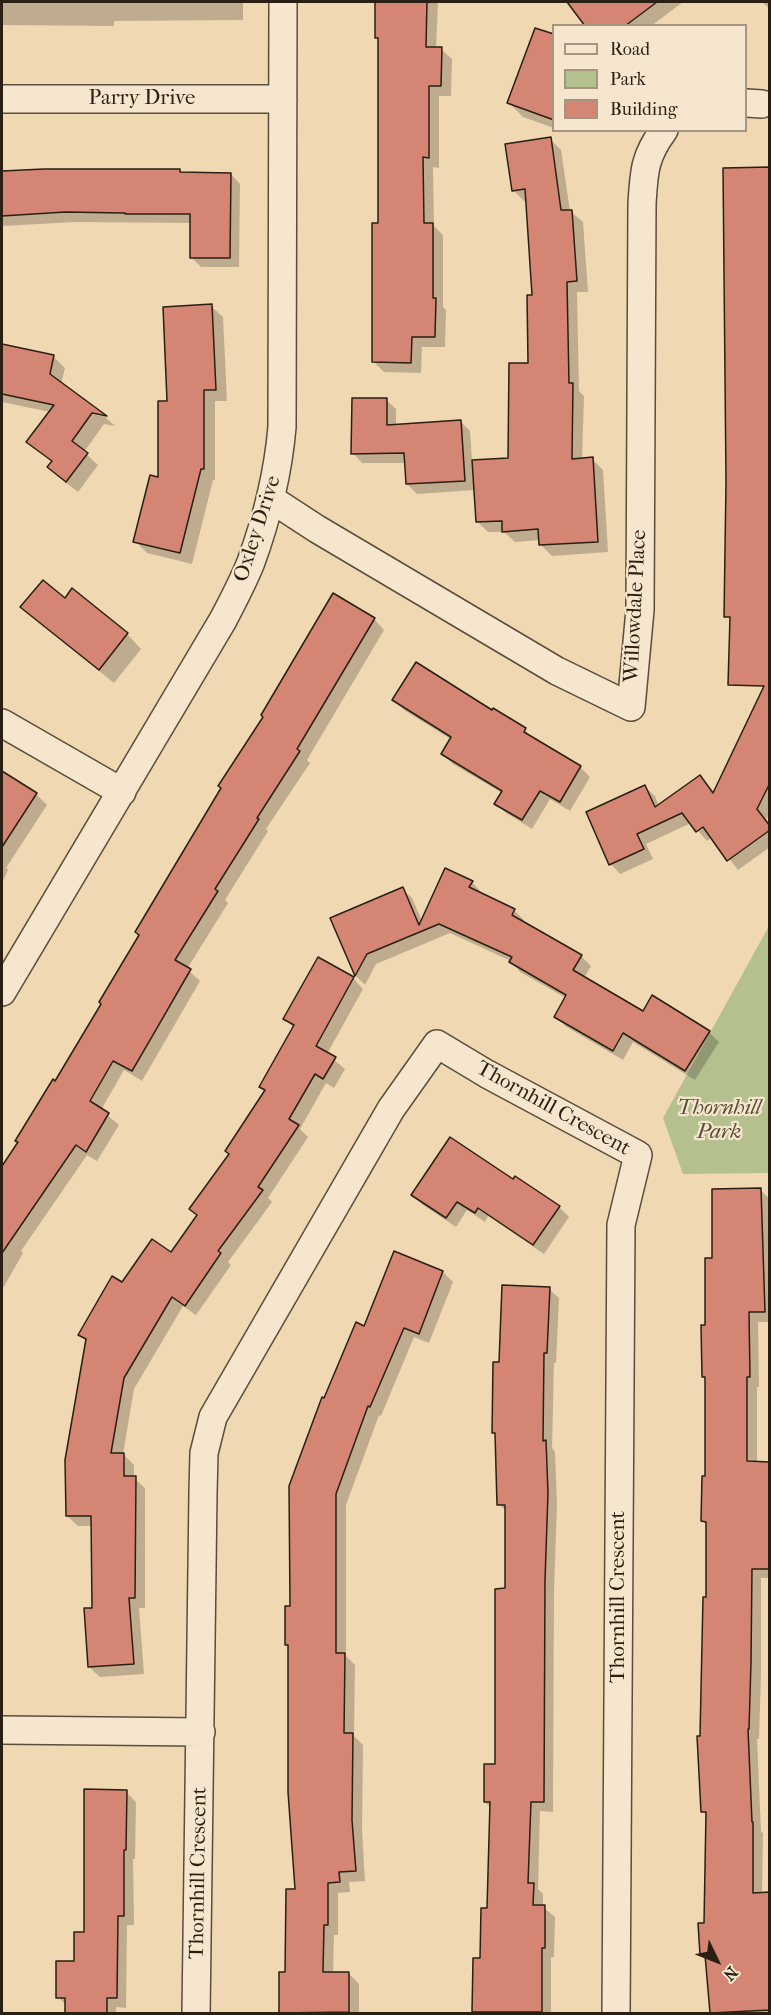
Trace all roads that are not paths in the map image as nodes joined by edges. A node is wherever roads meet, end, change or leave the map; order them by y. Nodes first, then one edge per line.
1 (283, 2) edge
2 (2, 99) edge
3 (283, 99) junction
4 (662, 132) edge
5 (271, 499) junction
6 (2, 723) edge
7 (122, 792) junction
8 (2, 992) edge
9 (2, 1730) edge
10 (201, 1732) junction
11 (196, 2013) edge
12 (616, 2013) edge

1 - 3 street, Oxley Drive
2 - 3 street, Parry Drive
3 - 5 street, Oxley Drive
4 - 5 street, Willowdale Place
5 - 7 street, Oxley Drive
6 - 7 street
7 - 8 street, Oxley Drive
9 - 10 street
10 - 11 street, Thornhill Crescent
10 - 12 street, Thornhill Crescent

